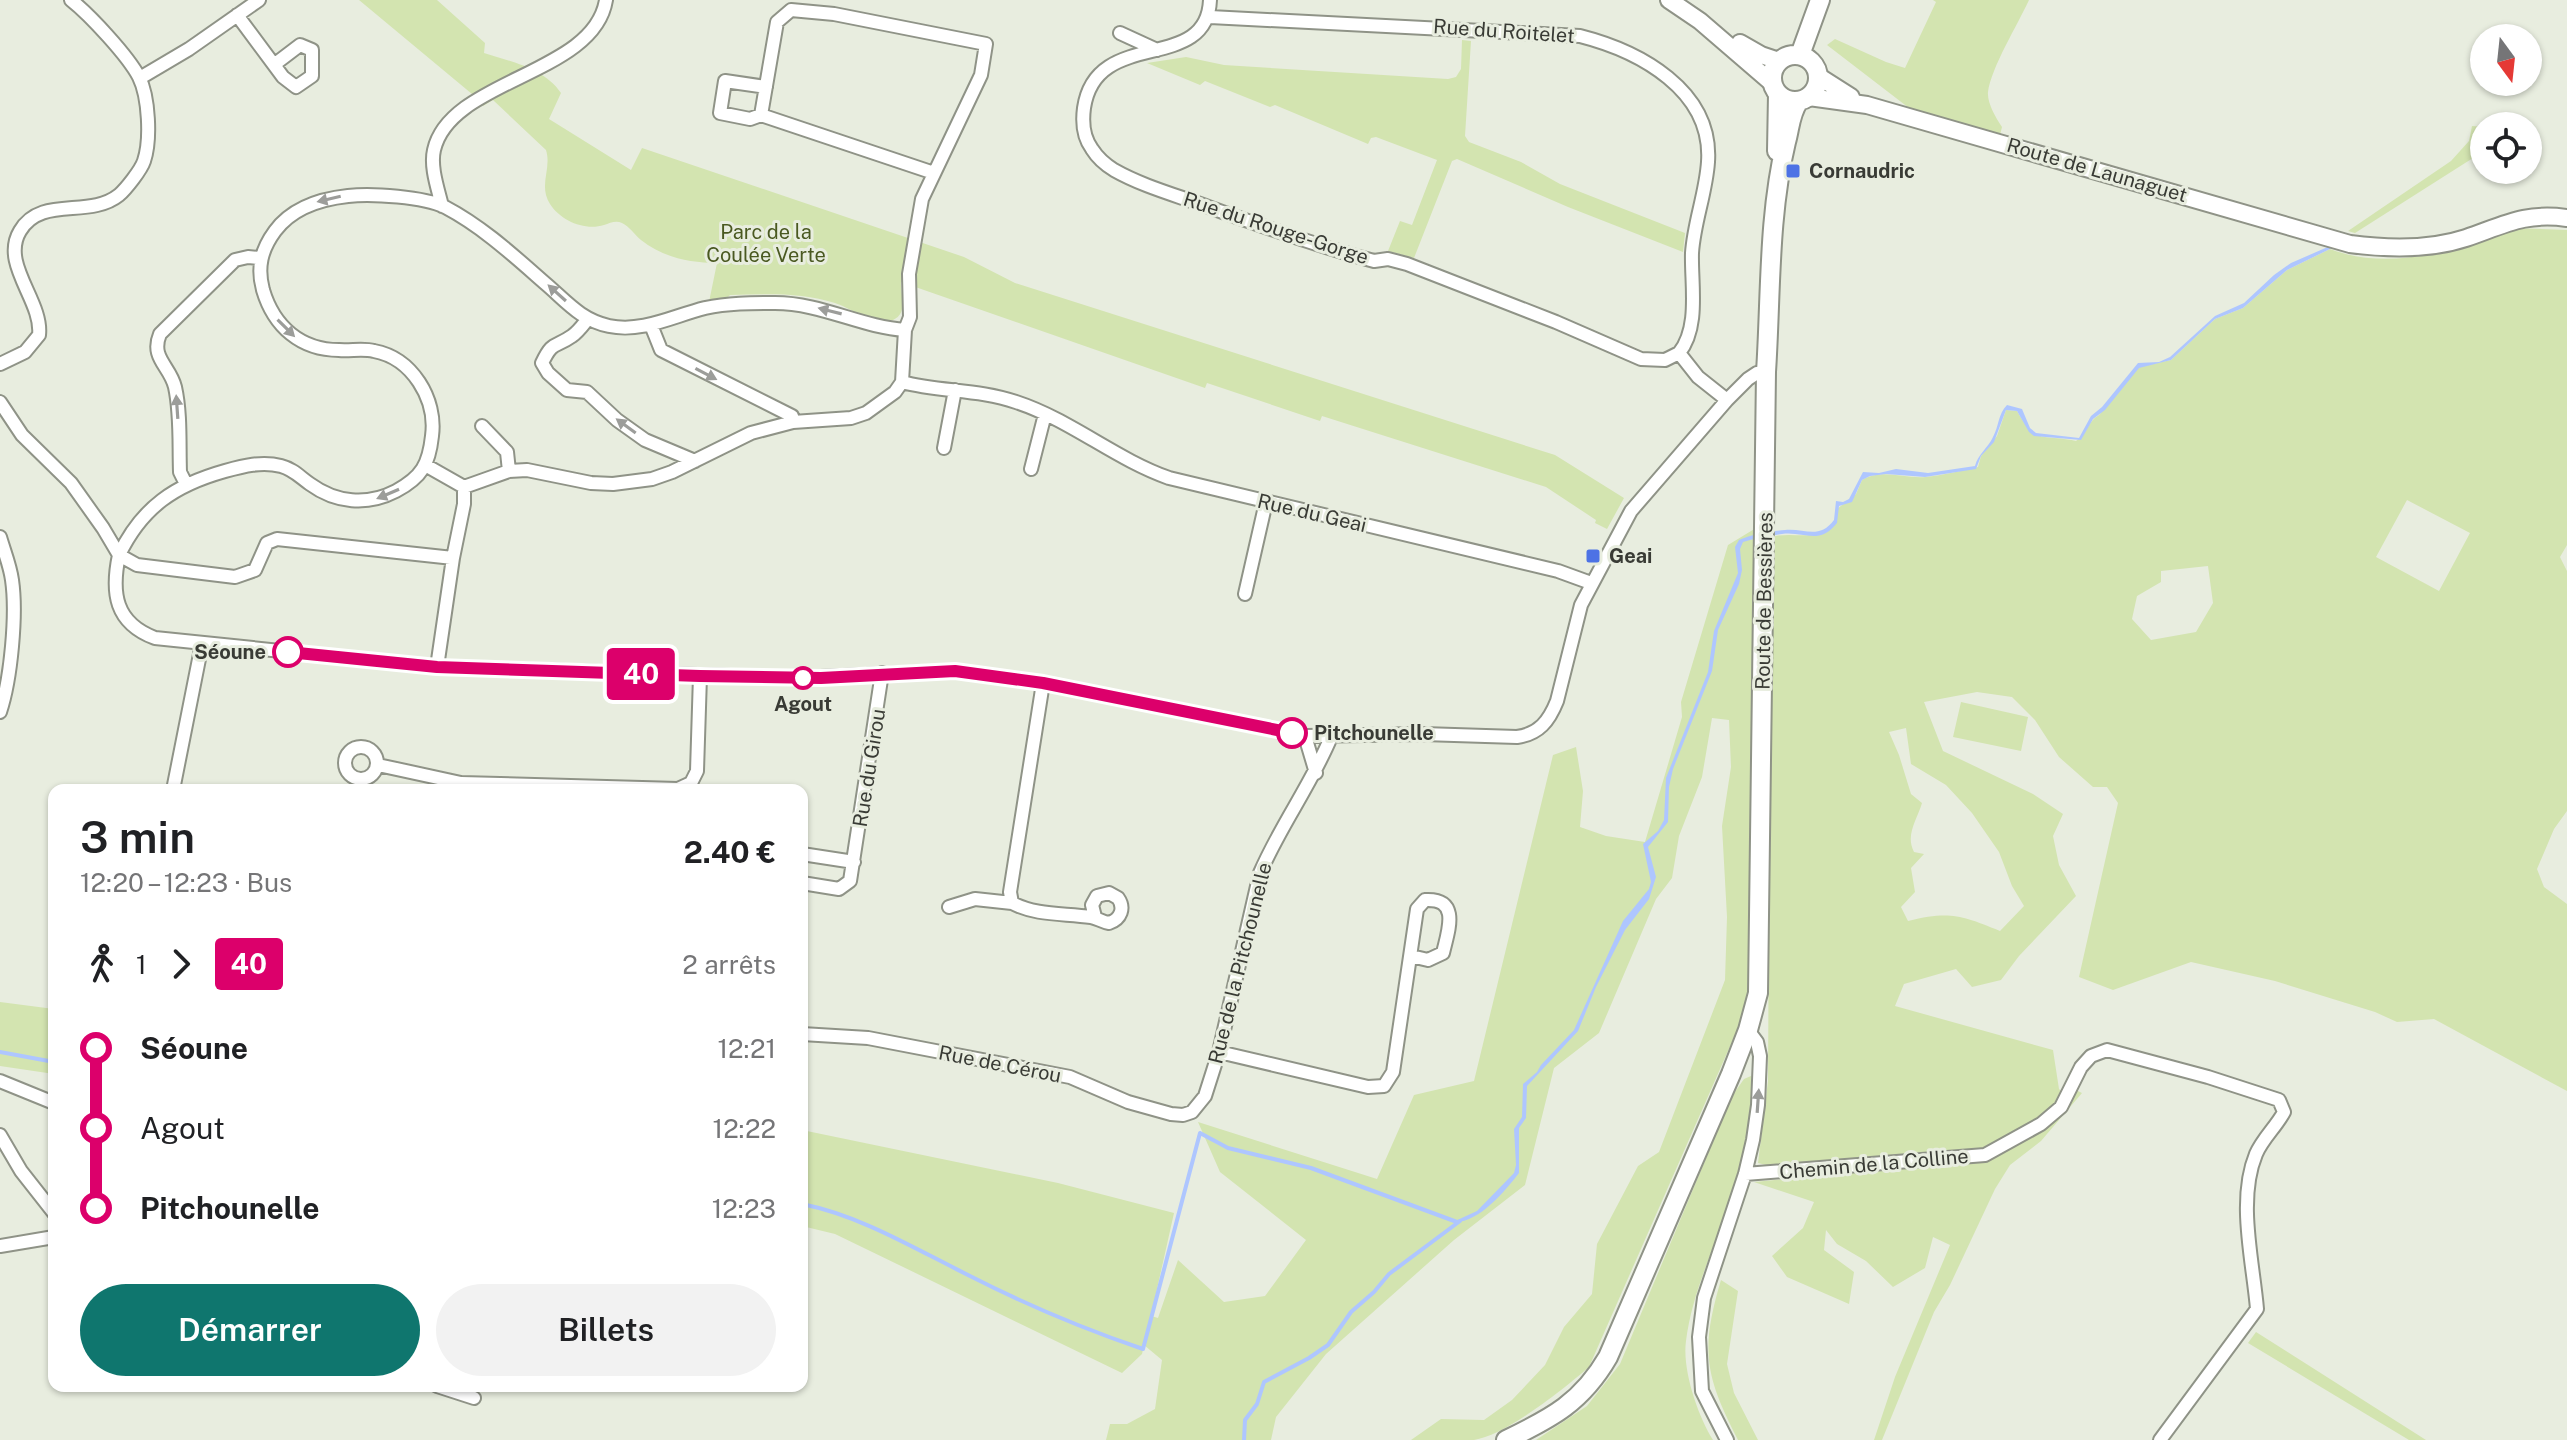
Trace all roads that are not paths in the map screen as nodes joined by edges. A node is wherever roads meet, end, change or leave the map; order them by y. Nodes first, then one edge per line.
1 (71, 0) edge
2 (259, 0) edge
3 (606, 0) edge
4 (836, 0) edge
5 (1210, 0) edge
6 (1669, 0) edge
7 (1820, 0) edge
8 (834, 14) junction
9 (237, 15) junction
10 (1210, 17) junction
11 (1700, 21) junction
12 (1120, 33) dead end
13 (1159, 51) junction
14 (1800, 55) junction
15 (1779, 61) junction
16 (275, 64) dead end
17 (1818, 76) junction
18 (140, 78) junction
19 (766, 87) junction
20 (1775, 88) junction
21 (1804, 99) junction
22 (1867, 105) junction
23 (761, 115) junction
24 (1779, 171) junction
25 (934, 173) junction
26 (442, 206) junction
27 (2567, 218) edge
28 (260, 258) junction
29 (587, 320) junction
30 (651, 325) junction
31 (905, 330) junction
32 (1679, 353) junction
33 (0, 364) edge
34 (1766, 372) junction
35 (902, 382) junction
36 (955, 390) junction
37 (1727, 400) junction
38 (0, 402) edge
39 (1045, 414) junction
40 (793, 422) junction
41 (482, 426) dead end
42 (944, 448) dead end
43 (695, 461) junction
44 (427, 466) junction
45 (1031, 469) dead end
46 (509, 471) junction
47 (186, 484) junction
48 (464, 487) junction
49 (1266, 502) junction
50 (0, 537) edge
51 (119, 555) junction
52 (453, 558) junction
53 (1591, 583) junction
54 (1245, 594) dead end
55 (202, 644) junction
56 (437, 667) junction
57 (882, 673) junction
58 (700, 676) junction
59 (1043, 683) junction
60 (0, 712) edge
61 (1305, 736) junction
62 (1331, 737) junction
63 (378, 765) dead end
64 (1316, 773) junction
65 (174, 784) edge
66 (497, 784) edge
67 (693, 784) edge
68 (808, 855) edge
69 (854, 862) junction
70 (808, 884) edge
71 (1012, 903) junction
72 (949, 907) dead end
73 (1095, 917) dead end
74 (1411, 956) junction
75 (1748, 1030) junction
76 (808, 1034) edge
77 (1219, 1052) junction
78 (0, 1081) edge
79 (48, 1101) edge
80 (1192, 1112) joint
81 (0, 1135) edge
82 (1745, 1174) junction
83 (48, 1205) edge
84 (48, 1238) edge
85 (0, 1246) edge
86 (456, 1392) edge
87 (474, 1398) dead end
88 (1506, 1440) edge
89 (1727, 1440) edge
90 (2160, 1440) edge

1 - 18 street
2 - 9 street
3 - 26 street
4 - 8 street
5 - 10 street
6 - 11 street
7 - 14 main road
8 - 19 street
8 - 25 street
9 - 16 street
9 - 18 street
10 - 13 street, Rue du Rouge-Gorge
10 - 32 street, Rue du Roitelet
11 - 15 street
11 - 20 street
12 - 13 street
13 - 32 street, Rue du Rouge-Gorge
14 - 15 main road
14 - 17 main road
15 - 20 main road
17 - 21 main road
17 - 22 street, Route de Launaguet
18 - 33 street
19 - 23 street
19 - 23 street
20 - 21 main road
20 - 24 main road, Route de Bessières
21 - 22 street, Route de Launaguet
21 - 24 main road, Route de Bessières
22 - 27 street, Route de Launaguet
23 - 25 street
24 - 34 main road, Route de Bessières
25 - 31 street
26 -> 28 street
29 -> 26 street
28 -> 44 street
47 -> 28 street
29 - 30 street
43 -> 29 street
31 -> 30 street
30 -> 40 street
31 - 35 street
32 - 37 street
34 - 37 street
34 - 75 main road, Route de Bessières
35 - 36 street, Rue du Geai
35 - 40 street
36 - 39 street, Rue du Geai
36 - 42 street
37 - 53 street
38 - 51 street
39 - 45 street
39 - 49 street, Rue du Geai
40 - 43 street
41 - 46 street
43 - 46 street
44 -> 47 street
44 - 48 street
46 - 48 street
47 - 51 street
48 - 52 street
49 - 53 street, Rue du Geai
49 - 54 street
50 - 60 street
51 - 52 street
51 - 55 street
52 - 56 street
53 - 62 street
55 - 56 street
55 - 65 street
56 - 58 street
57 - 58 street
57 - 59 street
57 - 69 street, Rue du Girou
58 - 67 street
59 - 61 street
59 - 71 street
61 - 62 street
61 - 64 street
62 - 64 street, Rue de la Pitchounelle
63 - 66 street
64 - 77 street, Rue de la Pitchounelle
68 - 69 street
69 - 70 street
71 - 72 street
71 - 73 street
74 - 74 street
74 - 77 street
82 -> 75 street
75 - 88 main road, Route de Bessières
76 - 80 street, Rue de Cérou
77 - 80 street, Rue de la Pitchounelle
78 - 79 street
81 - 83 street
82 - 89 street
82 - 90 street, Chemin de la Colline
84 - 85 street
86 - 87 street

